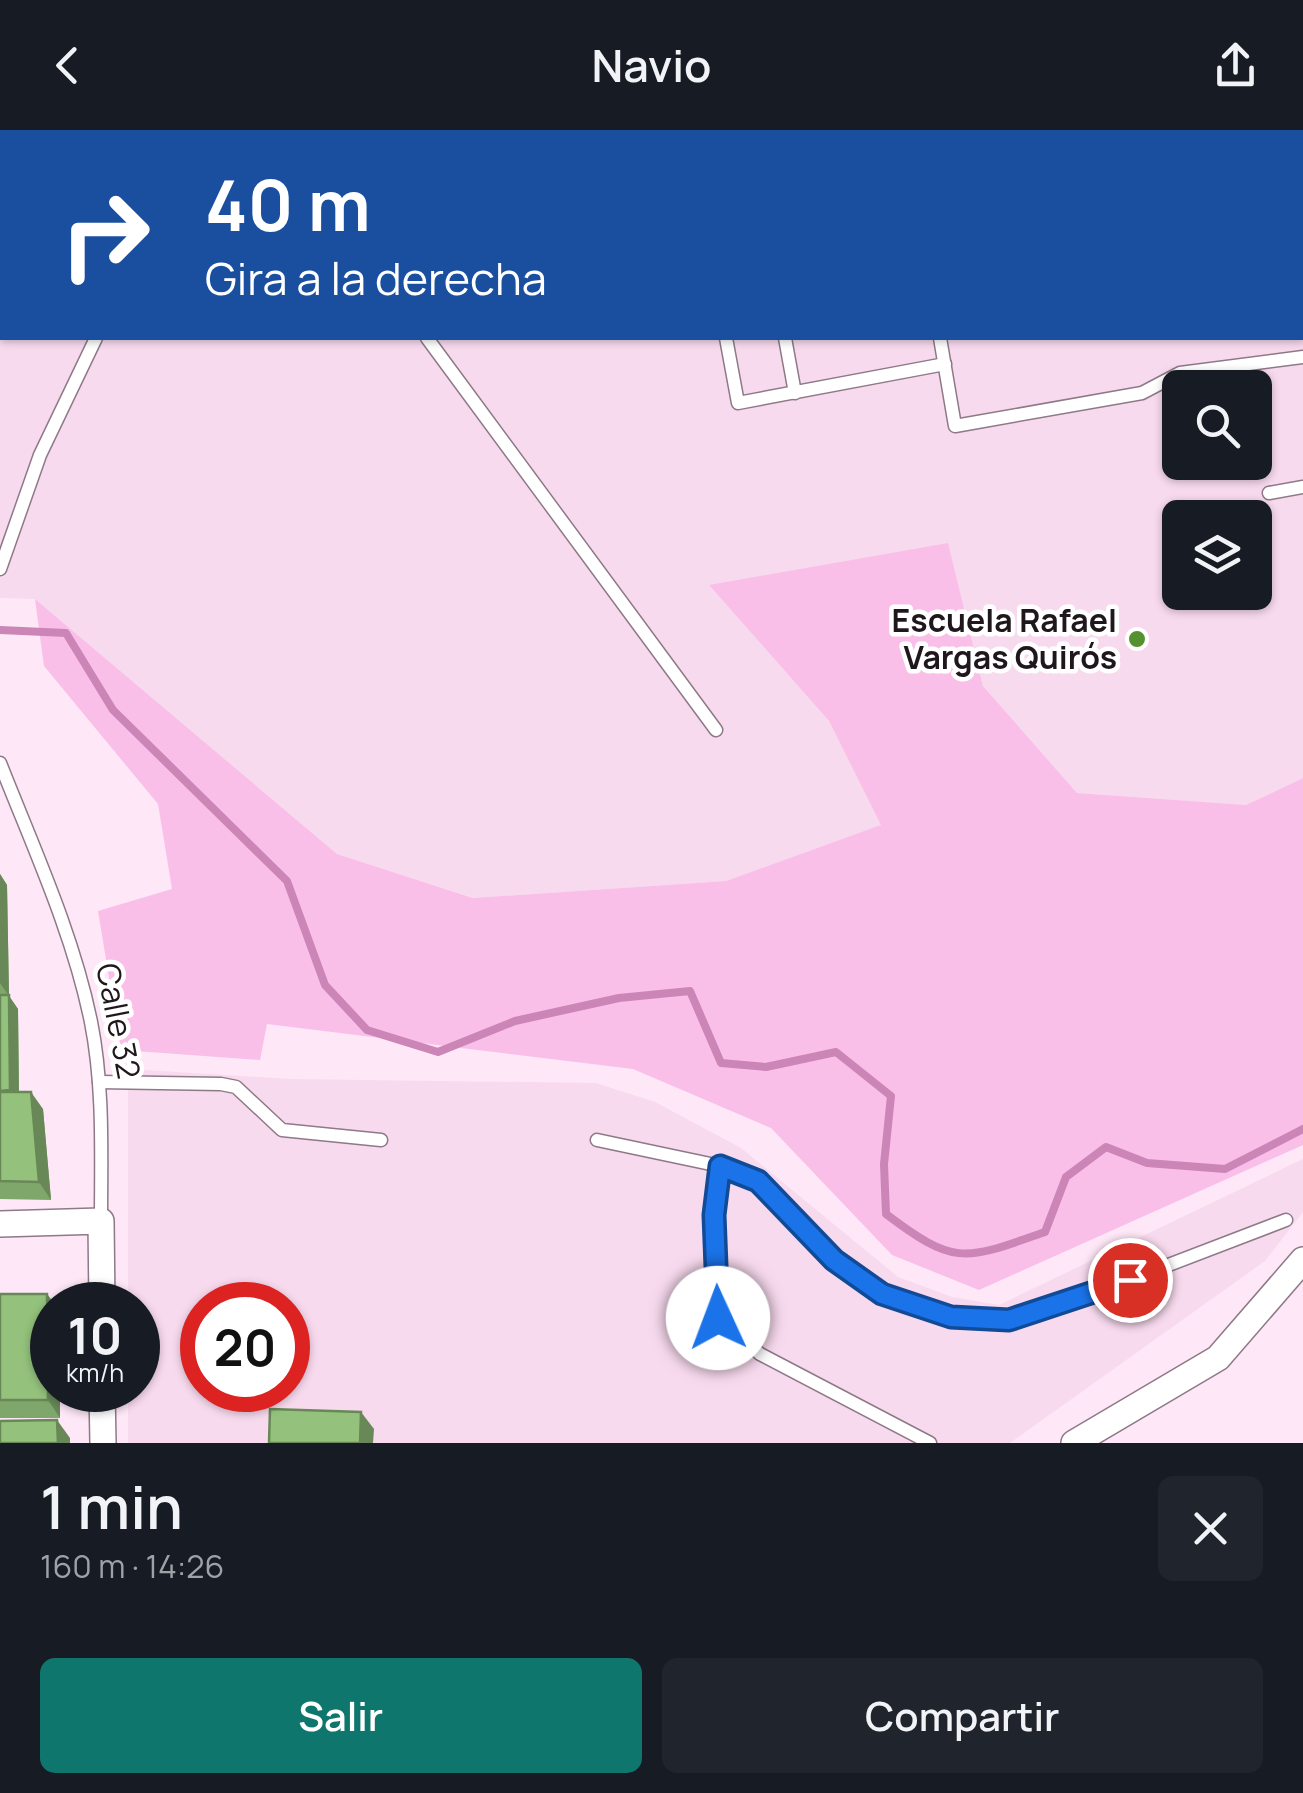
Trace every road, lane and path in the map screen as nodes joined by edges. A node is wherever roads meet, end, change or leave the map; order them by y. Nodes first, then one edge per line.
1 (95, 340) edge
2 (428, 340) edge
3 (726, 340) edge
4 (785, 340) edge
5 (940, 340) edge
6 (1303, 357) edge
7 (945, 364) junction
8 (795, 392) junction
9 (1303, 486) edge
10 (1269, 492) dead end
11 (0, 569) edge
12 (716, 730) dead end
13 (0, 762) edge
14 (99, 1082) junction
15 (382, 1140) dead end
16 (597, 1140) dead end
17 (720, 1166) junction
18 (1286, 1220) dead end
19 (101, 1221) junction
20 (0, 1224) edge
21 (1303, 1260) edge
22 (102, 1282) edge
23 (102, 1412) edge
24 (103, 1443) edge
25 (930, 1443) edge
26 (1074, 1443) edge

1 - 11 lane
2 - 12 lane
3 - 8 lane
4 - 8 lane
5 - 7 lane
6 - 7 lane
7 - 8 lane
9 - 10 lane
13 - 14 lane, Calle 32
14 - 15 lane
14 - 19 lane, Calle 32
16 - 17 lane
17 - 18 lane
17 - 25 lane
19 - 20 street
19 - 22 street, Calle 32
21 - 26 street
23 - 24 street

